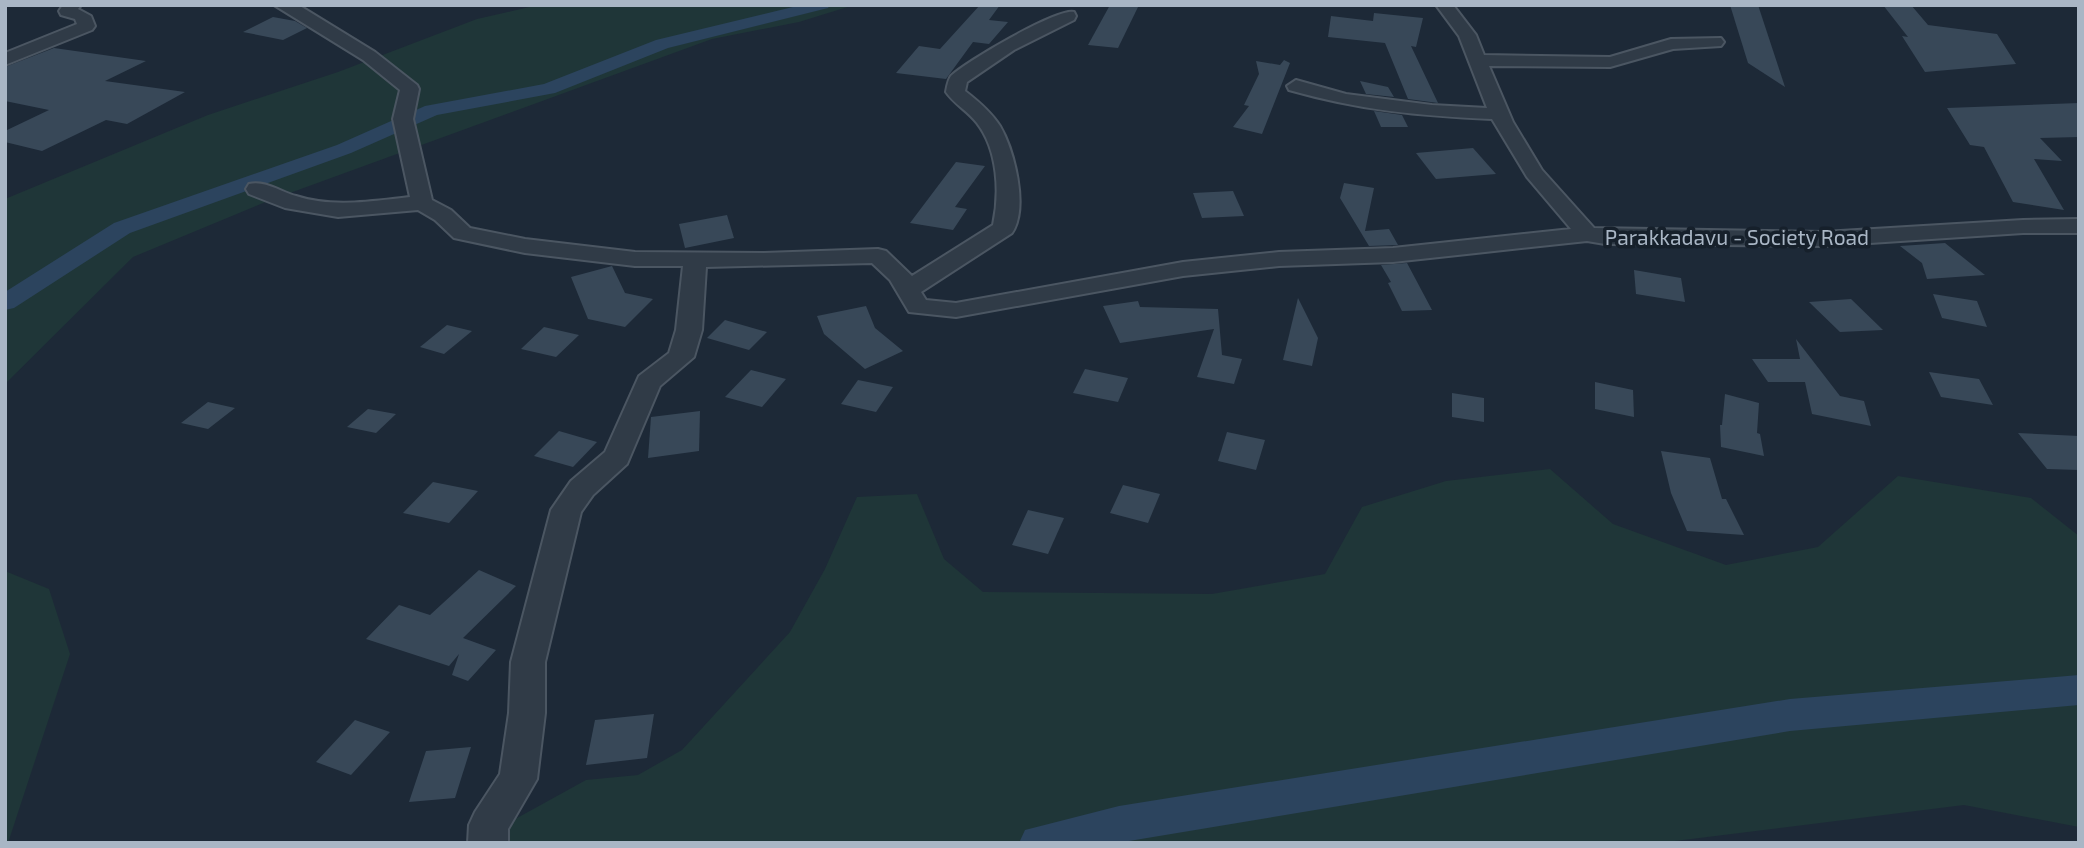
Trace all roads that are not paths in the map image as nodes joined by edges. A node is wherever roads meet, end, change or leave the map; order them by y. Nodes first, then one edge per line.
1 (73, 5) edge
2 (282, 5) edge
3 (1444, 5) edge
4 (1069, 16) dead end
5 (1715, 42) dead end
6 (5, 60) edge
7 (1478, 60) junction
8 (1296, 86) dead end
9 (1500, 114) junction
10 (257, 189) dead end
11 (422, 203) junction
12 (2079, 226) edge
13 (1587, 234) junction
14 (695, 259) junction
15 (908, 290) junction
16 (488, 843) edge

1 - 6 street
2 - 11 street
3 - 7 street, Parakkadavu - Society Road
4 - 15 street
5 - 7 street
7 - 9 street, Parakkadavu - Society Road
8 - 9 street
9 - 13 street, Parakkadavu - Society Road
10 - 11 street
11 - 14 street
12 - 13 street, Parakkadavu - Society Road
13 - 15 street
14 - 15 street
14 - 16 street

